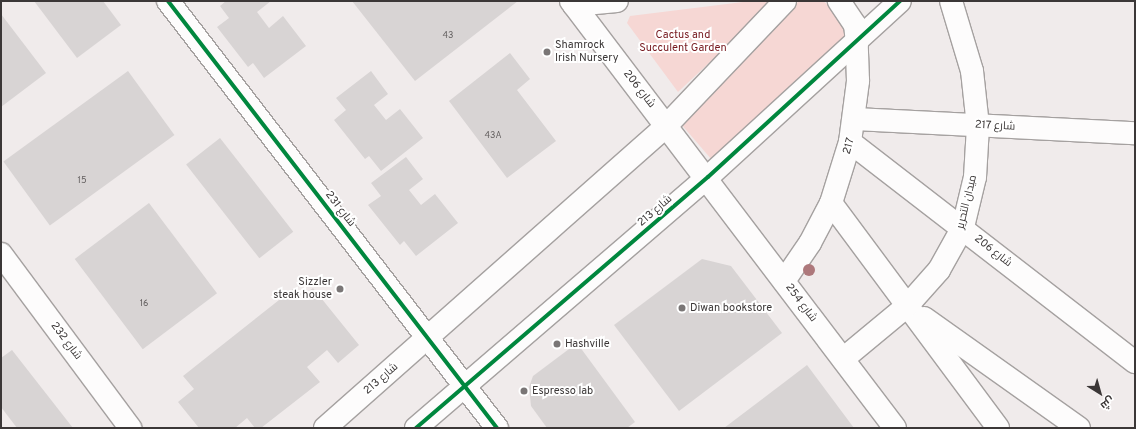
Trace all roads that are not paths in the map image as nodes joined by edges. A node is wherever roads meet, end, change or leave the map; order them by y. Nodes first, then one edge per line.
1 (168, 1) edge
2 (617, 1) edge
3 (785, 1) edge
4 (839, 1) edge
5 (900, 1) edge
6 (951, 1) edge
7 (573, 3) edge
8 (857, 43) junction
9 (855, 119) junction
10 (667, 125) junction
11 (978, 126) junction
12 (1135, 133) edge
13 (850, 142) junction
14 (708, 178) junction
15 (831, 203) junction
16 (963, 227) junction
17 (1, 254) edge
18 (784, 281) junction
19 (907, 306) junction
20 (428, 338) junction
21 (843, 359) junction
22 (1135, 362) edge
23 (464, 386) junction
24 (130, 428) edge
25 (325, 428) edge
26 (416, 428) edge
27 (497, 428) edge
28 (895, 428) edge
29 (998, 428) edge
30 (1079, 428) edge

1 - 20 street, شارع 231
2 - 7 street
3 - 10 street, شارع 213
4 - 8 street, 217
5 - 8 street, شارع 213
6 - 11 street, ميدان التحرير
7 - 10 street, شارع 206
8 - 9 street, 217
8 - 14 street, شارع 213
9 - 11 street, شارع 217
9 - 13 street, 217
10 - 14 street, شارع 206
10 - 20 street, شارع 213
11 - 12 street, شارع 217
11 - 16 street, ميدان التحرير
13 - 15 street, 217
13 - 16 street, شارع 206
14 - 18 street, شارع 254
14 - 23 street, شارع 213
15 - 18 street, 217
15 - 19 street
16 - 19 street, ميدان التحرير
16 - 22 street, شارع 206
17 - 24 street, شارع 232
18 - 21 street, شارع 254
19 - 21 street, ميدان التحرير
19 - 29 street
19 - 30 street
20 - 23 street, شارع 231
20 - 25 street, شارع 213
21 - 28 street, شارع 254
23 - 26 street, شارع 213
23 - 27 street, شارع 231

